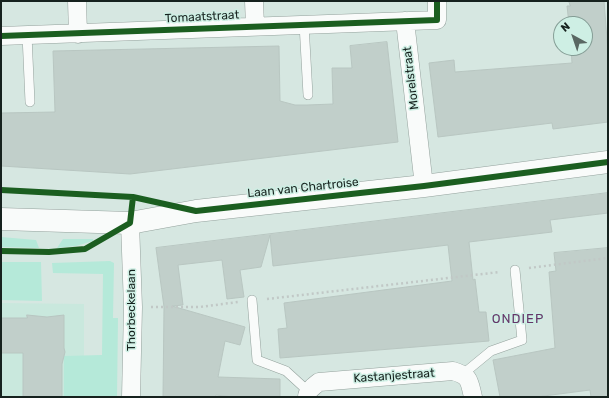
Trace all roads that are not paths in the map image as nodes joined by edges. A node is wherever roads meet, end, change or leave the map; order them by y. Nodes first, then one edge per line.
1 (77, 1) edge
2 (254, 1) edge
3 (437, 1) edge
4 (405, 21) junction
5 (304, 24) junction
6 (255, 26) junction
7 (78, 34) junction
8 (27, 35) junction
9 (1, 36) edge
10 (308, 95) dead end
11 (30, 102) dead end
12 (608, 162) edge
13 (424, 186) junction
14 (1, 219) edge
15 (130, 224) junction
16 (515, 270) road end
17 (252, 300) road end
18 (464, 374) junction
19 (308, 394) edge
20 (131, 397) edge
21 (473, 397) edge

1 - 7 street
2 - 6 street
3 - 4 street
4 - 5 street, Tomaatstraat
4 - 13 street, Morelstraat
5 - 6 street, Tomaatstraat
5 - 10 lane
6 - 7 street, Tomaatstraat
7 - 8 street, Tomaatstraat
8 - 9 street, Tomaatstraat
8 - 11 lane
12 - 13 street, Laan van Chartroise
13 - 15 street, Laan van Chartroise
14 - 15 street, Laan van Chartroise
15 - 20 street, Thorbeckelaan
16 - 18 lane
17 - 19 lane
18 - 19 street, Kastanjestraat
18 - 21 street

